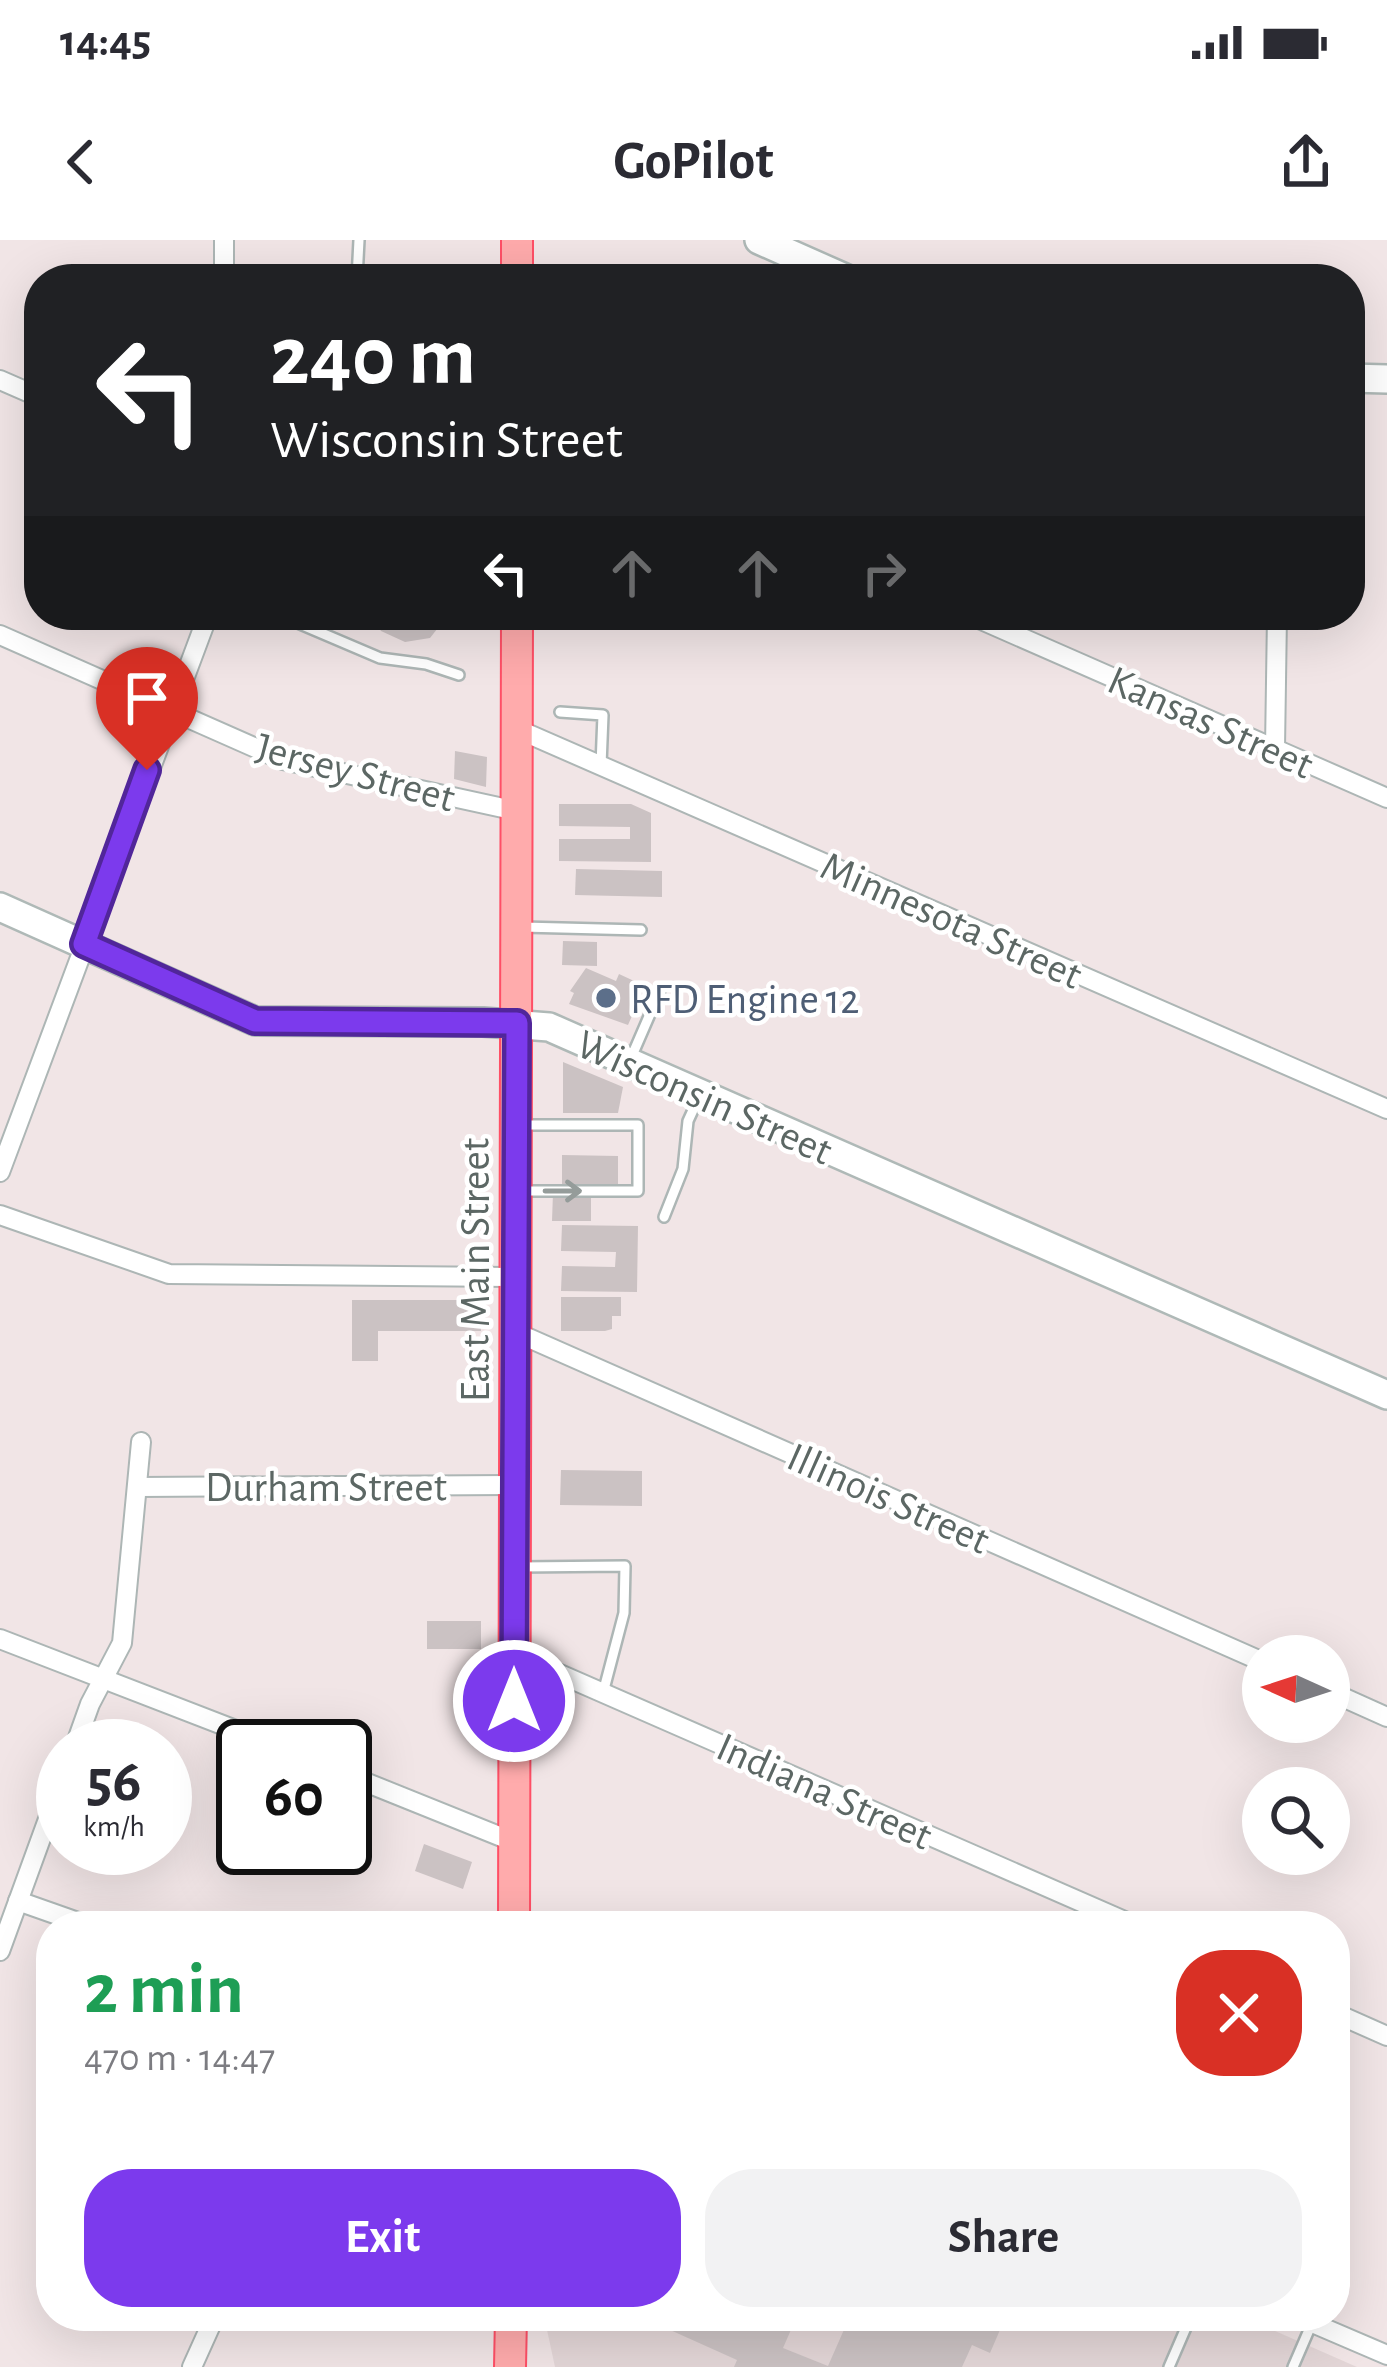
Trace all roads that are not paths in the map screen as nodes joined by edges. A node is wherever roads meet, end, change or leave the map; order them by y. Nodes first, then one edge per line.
1 (759, 240) edge
2 (813, 264) edge
3 (202, 630) edge
4 (315, 630) edge
5 (517, 630) edge
6 (1005, 630) edge
7 (1277, 630) edge
8 (0, 635) edge
9 (459, 675) dead end
10 (169, 710) junction
11 (560, 712) dead end
12 (518, 729) junction
13 (1276, 748) junction
14 (601, 765) junction
15 (1387, 798) edge
16 (517, 811) junction
17 (0, 907) edge
18 (516, 927) junction
19 (641, 930) dead end
20 (84, 944) junction
21 (660, 991) dead end
22 (517, 1023) junction
23 (629, 1063) junction
24 (700, 1093) junction
25 (1387, 1109) edge
26 (517, 1125) junction
27 (0, 1172) edge
28 (516, 1191) junction
29 (0, 1215) edge
30 (664, 1217) dead end
31 (515, 1277) junction
32 (515, 1332) junction
33 (1387, 1395) edge
34 (142, 1442) dead end
35 (515, 1485) junction
36 (138, 1487) junction
37 (514, 1567) junction
38 (0, 1639) edge
39 (1242, 1653) edge
40 (514, 1654) junction
41 (106, 1676) junction
42 (603, 1693) junction
43 (1350, 1700) edge
44 (1387, 1717) edge
45 (87, 1719) edge
46 (216, 1721) edge
47 (372, 1785) edge
48 (514, 1842) junction
49 (36, 1851) edge
50 (18, 1900) junction
51 (48, 1911) edge
52 (514, 1911) edge
53 (1102, 1911) edge
54 (0, 1951) edge
55 (1350, 2020) edge
56 (1387, 2036) edge
57 (207, 2331) edge
58 (511, 2331) edge
59 (1184, 2331) edge
60 (1301, 2331) edge
61 (1330, 2331) edge
62 (1387, 2355) edge
63 (191, 2367) edge
64 (510, 2367) edge
65 (1169, 2367) edge
66 (1293, 2367) edge

1 - 2 street
3 - 10 street
4 - 9 lane
5 - 12 main road, East Main Street
6 - 13 street, Kansas Street
7 - 13 street
8 - 10 street, Jersey Street
10 - 16 street, Jersey Street
10 - 20 street
11 - 14 lane
12 - 14 street, Minnesota Street
12 - 16 main road, East Main Street
13 - 15 street, Kansas Street
14 - 25 street, Minnesota Street
16 - 18 main road, East Main Street
17 - 20 street, Wisconsin Street
18 - 19 lane
18 - 22 main road, East Main Street
20 - 22 street, Wisconsin Street
20 - 27 street
21 - 23 lane
22 - 23 street, Wisconsin Street
22 - 26 main road, East Main Street
23 - 24 street, Wisconsin Street
24 - 30 lane
24 - 33 street, Wisconsin Street
26 - 28 main road, East Main Street
28 -> 26 lane
28 - 31 main road, East Main Street
29 - 31 street
31 - 32 main road, East Main Street
32 - 35 main road, East Main Street
32 - 39 street, Illinois Street
34 - 36 street
35 - 36 street, Durham Street
35 - 37 main road, East Main Street
36 - 41 street
37 - 40 main road, East Main Street
37 - 42 lane
38 - 41 street
40 - 42 street, Indiana Street
40 - 48 main road, East Main Street
41 - 45 street
41 - 46 street
42 - 53 street, Indiana Street
43 - 44 street
47 - 48 street
48 - 52 main road, East Main Street
49 - 50 street
50 - 51 street
50 - 54 street
55 - 56 street
57 - 63 street
58 - 64 main road
59 - 65 lane
60 - 66 lane
61 - 62 street

